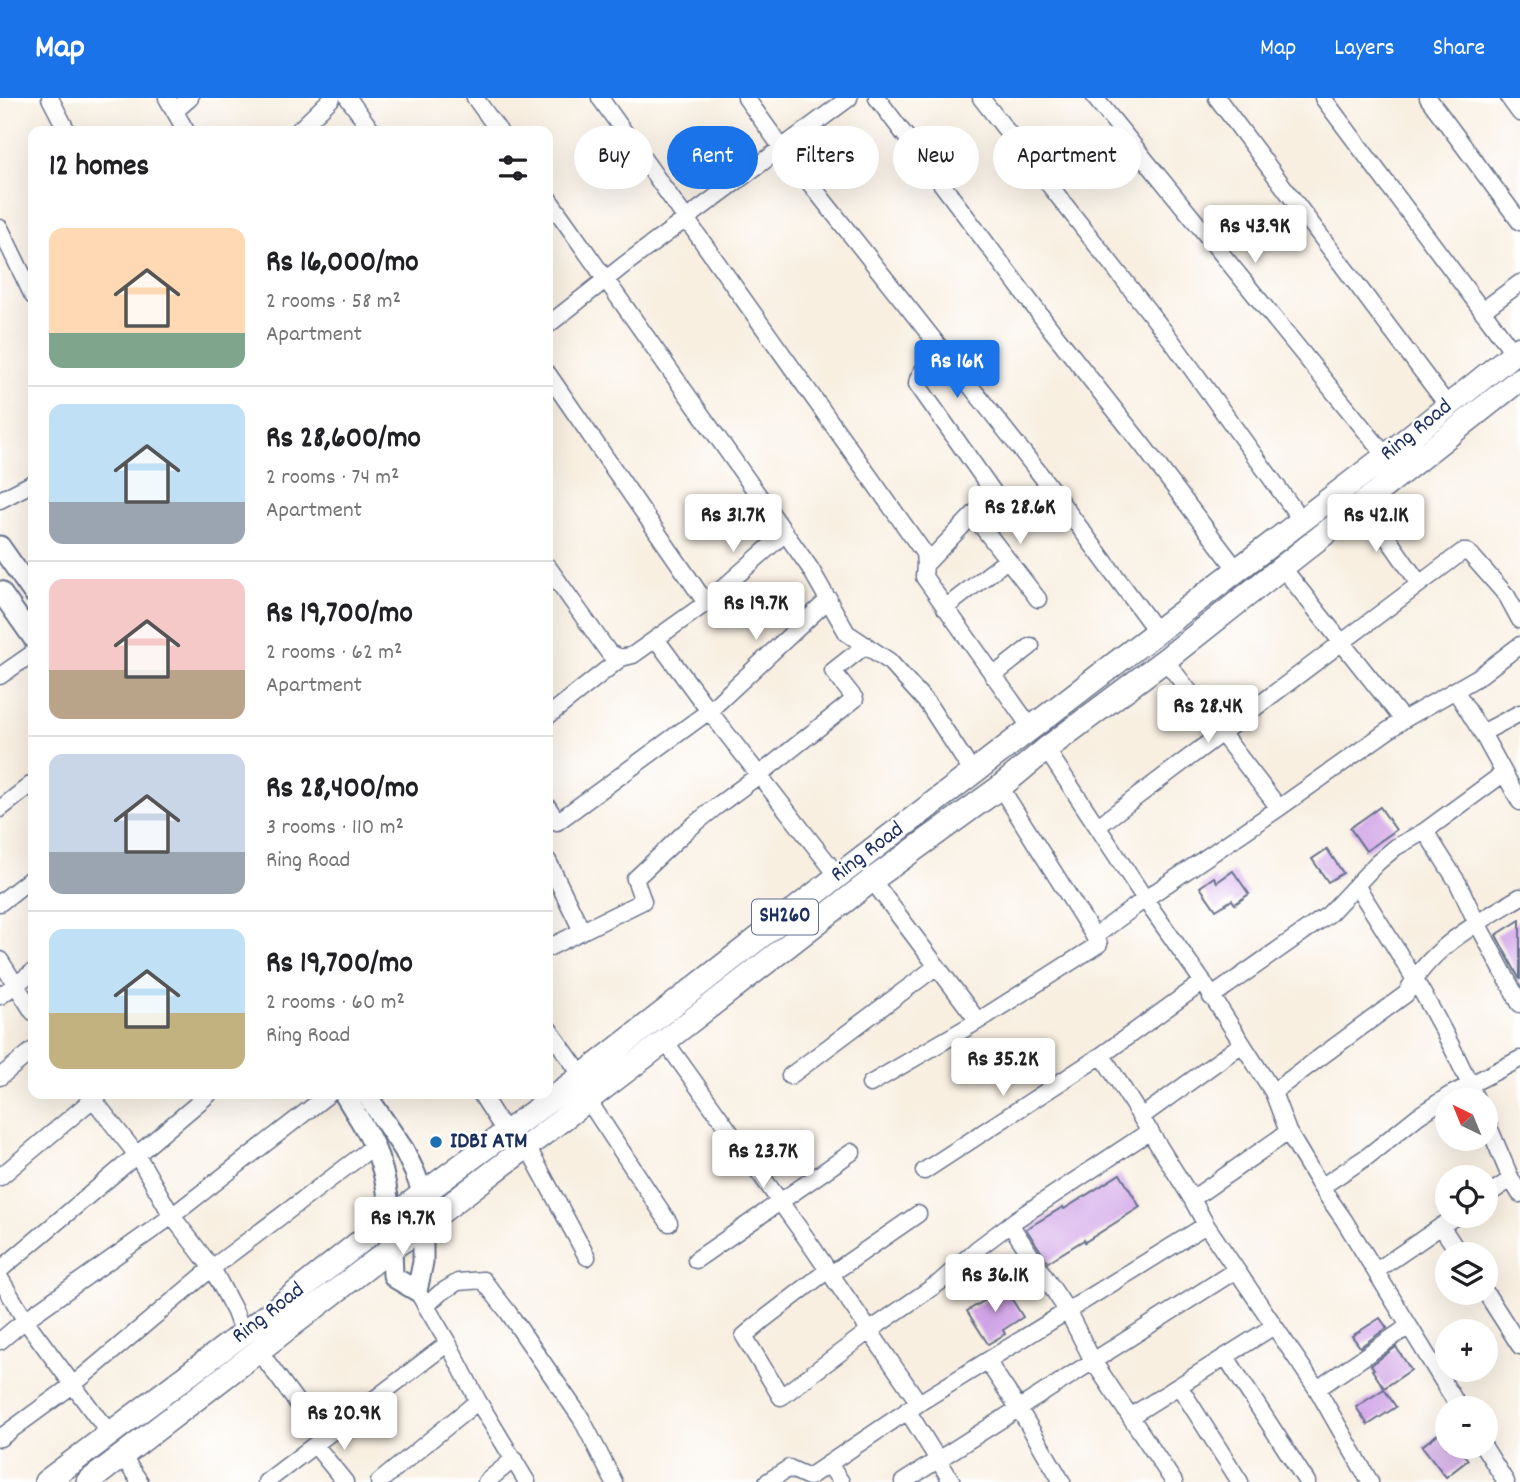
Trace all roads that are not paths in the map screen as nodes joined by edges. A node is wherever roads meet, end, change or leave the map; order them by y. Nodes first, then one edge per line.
1 (50, 98) edge
2 (190, 98) edge
3 (332, 98) edge
4 (348, 98) edge
5 (475, 98) edge
6 (600, 98) edge
7 (746, 98) edge
8 (849, 98) edge
9 (877, 98) edge
10 (981, 98) edge
11 (1096, 98) edge
12 (1217, 98) edge
13 (1323, 98) edge
14 (1427, 98) edge
15 (1509, 98) edge
16 (171, 105) edge
17 (1520, 113) edge
18 (64, 126) edge
19 (183, 126) edge
20 (303, 126) edge
21 (368, 126) edge
22 (495, 126) edge
23 (811, 126) edge
24 (772, 134) edge
25 (772, 155) edge
26 (814, 189) edge
27 (553, 205) edge
28 (687, 218) junction
29 (1520, 222) edge
30 (0, 228) edge
31 (606, 279) junction
32 (1520, 283) edge
33 (28, 286) edge
34 (1482, 311) junction
35 (553, 320) edge
36 (1517, 350) edge
37 (942, 352) junction
38 (1520, 379) edge
39 (553, 381) edge
40 (1448, 406) junction
41 (1387, 456) junction
42 (28, 486) edge
43 (0, 500) edge
44 (1363, 503) junction
45 (973, 515) junction
46 (1303, 521) junction
47 (785, 533) junction
48 (0, 545) edge
49 (1007, 560) junction
50 (926, 565) junction
51 (1282, 567) junction
52 (1237, 570) junction
53 (553, 574) edge
54 (1419, 583) junction
55 (1520, 584) edge
56 (28, 586) edge
57 (0, 591) edge
58 (1507, 596) junction
59 (829, 599) junction
60 (1038, 599) dead end
61 (706, 603) junction
62 (944, 608) junction
63 (1520, 620) edge
64 (28, 631) edge
65 (1157, 632) junction
66 (656, 639) junction
67 (1341, 641) junction
68 (866, 645) junction
69 (1520, 645) edge
70 (1031, 646) dead end
71 (28, 656) edge
72 (621, 658) junction
73 (1165, 660) junction
74 (0, 676) edge
75 (993, 676) junction
76 (1455, 690) junction
77 (709, 711) junction
78 (553, 712) edge
79 (1520, 713) edge
80 (1403, 720) junction
81 (1031, 728) junction
82 (1482, 733) junction
83 (1222, 734) junction
84 (1046, 749) junction
85 (973, 773) junction
86 (1504, 774) junction
87 (759, 775) junction
88 (28, 787) edge
89 (999, 788) junction
90 (1520, 802) edge
91 (0, 808) edge
92 (1279, 808) junction
93 (553, 825) edge
94 (1098, 827) junction
95 (1425, 831) junction
96 (553, 871) edge
97 (838, 876) junction
98 (872, 880) junction
99 (28, 881) edge
100 (1356, 885) junction
101 (1520, 897) edge
102 (1145, 899) junction
103 (0, 903) edge
104 (1477, 923) junction
105 (582, 931) junction
106 (1094, 937) junction
107 (553, 946) edge
108 (0, 960) edge
109 (937, 966) junction
110 (28, 976) edge
111 (1415, 977) junction
112 (1203, 982) junction
113 (17, 985) junction
114 (0, 996) edge
115 (1211, 997) junction
116 (28, 1004) edge
117 (1520, 1004) edge
118 (978, 1021) junction
119 (553, 1035) edge
120 (665, 1041) junction
121 (1242, 1044) junction
122 (28, 1054) edge
123 (1102, 1055) junction
124 (1520, 1059) edge
125 (582, 1076) junction
126 (790, 1076) dead end
127 (0, 1077) edge
128 (870, 1084) dead end
129 (1470, 1084) junction
130 (1472, 1088) edge
131 (1273, 1092) junction
132 (553, 1098) edge
133 (91, 1099) edge
134 (97, 1099) edge
135 (202, 1099) edge
136 (323, 1099) edge
137 (347, 1099) edge
138 (369, 1099) edge
139 (484, 1099) edge
140 (551, 1099) edge
141 (588, 1100) junction
142 (1145, 1124) junction
143 (1288, 1132) junction
144 (506, 1133) junction
145 (374, 1146) junction
146 (527, 1146) junction
147 (1498, 1148) edge
148 (852, 1152) dead end
149 (137, 1154) junction
150 (924, 1171) dead end
151 (0, 1177) edge
152 (1511, 1179) junction
153 (1321, 1187) junction
154 (1498, 1188) edge
155 (423, 1194) junction
156 (1520, 1194) edge
157 (1192, 1199) junction
158 (779, 1201) junction
159 (918, 1214) dead end
160 (172, 1216) junction
161 (391, 1217) junction
162 (669, 1223) dead end
163 (1010, 1224) junction
164 (1206, 1225) junction
165 (424, 1227) junction
166 (1438, 1228) edge
167 (392, 1248) junction
168 (587, 1257) dead end
169 (696, 1260) dead end
170 (212, 1268) junction
171 (0, 1270) edge
172 (1236, 1270) junction
173 (1376, 1271) junction
174 (829, 1272) junction
175 (0, 1278) edge
176 (421, 1298) junction
177 (1494, 1305) edge
178 (1068, 1312) junction
179 (26, 1321) junction
180 (1273, 1326) junction
181 (1409, 1326) junction
182 (869, 1331) junction
183 (243, 1334) junction
184 (0, 1341) edge
185 (448, 1343) junction
186 (1520, 1346) edge
187 (259, 1351) junction
188 (1226, 1357) junction
189 (987, 1361) junction
190 (1093, 1361) junction
191 (74, 1384) junction
192 (1179, 1386) junction
193 (1317, 1389) junction
194 (1452, 1396) edge
195 (478, 1401) junction
196 (913, 1407) junction
197 (1019, 1409) junction
198 (1131, 1416) junction
199 (111, 1434) junction
200 (0, 1438) edge
201 (319, 1442) junction
202 (122, 1456) junction
203 (514, 1459) junction
204 (1492, 1459) edge
205 (939, 1460) junction
206 (829, 1464) junction
207 (46, 1482) edge
208 (88, 1482) edge
209 (140, 1482) edge
210 (266, 1482) edge
211 (345, 1482) edge
212 (379, 1482) edge
213 (486, 1482) edge
214 (527, 1482) edge
215 (614, 1482) edge
216 (767, 1482) edge
217 (841, 1482) edge
218 (903, 1482) edge
219 (952, 1482) edge
220 (1062, 1482) edge
221 (1174, 1482) edge
222 (1240, 1482) edge
223 (1307, 1482) edge
224 (1370, 1482) edge
225 (1506, 1482) edge

1 - 18 street
2 - 16 street
3 - 20 street
4 - 21 street
5 - 22 street
6 - 28 street
7 - 24 street
8 - 23 street
9 - 52 street
10 - 46 street
11 - 41 street
12 - 40 street
13 - 34 street
14 - 29 street
15 - 17 street
16 - 19 street
25 - 28 street
26 - 37 street
27 - 31 street
28 - 31 street
28 - 50 street
30 - 33 street
31 - 35 street
31 - 47 street
32 - 34 street
34 - 36 street
36 - 40 highway, Ring Road / SH260
37 - 45 street
37 - 65 street
38 - 44 highway, Ring Road / SH260
39 - 61 street
40 - 41 highway, Ring Road / SH260
41 - 46 highway, Ring Road / SH260
42 - 43 street
44 - 51 highway, Ring Road / SH260
44 - 54 street
45 - 49 street
45 - 50 street
46 - 52 highway, Ring Road / SH260
47 - 59 street
47 - 61 street
48 - 56 main road
49 - 60 street
49 - 62 street
50 - 62 street
51 - 67 street
51 - 73 highway, Ring Road / SH260
52 - 65 highway, Ring Road / SH260
53 - 72 street
54 - 58 street
54 - 67 street
55 - 58 street
57 - 64 main road
58 - 63 street
59 - 68 street
59 - 77 street
61 - 66 street
62 - 75 street
65 - 81 highway, Ring Road / SH260
66 - 72 street
66 - 77 street
67 - 80 street
67 - 83 street
68 - 85 street
68 - 87 street
69 - 76 street
70 - 75 street
71 - 74 street
72 - 78 street
73 - 83 street
73 - 84 highway, Ring Road / SH260
75 - 81 street
76 - 80 street
76 - 82 street
77 - 87 street
77 - 93 street
79 - 82 street
80 - 92 street
81 - 85 highway, Ring Road / SH260
82 - 86 street
83 - 92 street
83 - 94 street
84 - 89 highway, Ring Road / SH260
84 - 94 street
85 - 97 highway, Ring Road / SH260
86 - 90 street
86 - 95 street
87 - 97 street
87 - 105 street
88 - 91 street
89 - 98 highway, Ring Road / SH260
89 - 106 street
92 - 102 street
94 - 102 street
95 - 100 street
95 - 104 street
96 - 105 street
97 - 125 highway, Ring Road / SH260
98 - 109 street
98 - 120 highway, Ring Road / SH260
99 - 103 street
100 - 111 street
100 - 115 street
101 - 104 street
102 - 106 street
102 - 112 street
104 - 111 street
104 - 117 street
105 - 107 street
106 - 118 street
108 - 113 street
109 - 118 street
109 - 126 street
110 - 113 street
111 - 129 street
111 - 131 street
112 - 115 street
112 - 123 street
113 - 114 street
113 - 116 street
115 - 121 street
118 - 128 street
119 - 125 street
120 - 141 highway, Ring Road / SH260
120 - 158 street
121 - 131 street
121 - 142 street
122 - 127 street
123 - 142 street
123 - 150 street
124 - 129 street
125 - 132 highway, Ring Road / SH260
129 - 130 street
129 - 153 street
131 - 143 street
133 - 151 street
134 - 149 street
135 - 149 street
136 - 160 street
137 - 145 main road
138 - 155 main road
139 - 144 street
140 - 144 highway, Ring Road / SH260
141 - 146 highway, Ring Road / SH260
141 - 162 street
142 - 157 street
142 - 163 street
143 - 153 street
143 - 157 street
144 - 155 highway, Ring Road / SH260
145 - 161 main road
145 - 170 street
146 - 165 highway, Ring Road / SH260
146 - 168 street
147 - 152 street
148 - 158 street
149 - 160 street
149 - 171 street
152 - 154 street
152 - 156 street
153 - 173 street
155 - 161 highway, Ring Road / SH260
155 - 165 main road
157 - 164 street
158 - 169 street
158 - 174 street
159 - 174 street
160 - 170 street
160 - 179 street
161 - 167 main road
161 - 183 highway, Ring Road / SH260
163 - 178 street
163 - 182 street
164 - 172 street
164 - 178 street
165 - 167 highway, Ring Road / SH260
165 - 176 main road
166 - 173 street
167 - 176 main road
167 - 187 highway, Ring Road / SH260
170 - 183 street
170 - 191 street
172 - 180 street
172 - 190 street
173 - 181 street
174 - 182 street
174 - 182 street
175 - 179 street
176 - 185 street
176 - 215 street
177 - 186 street
178 - 189 street
178 - 190 street
179 - 184 street
179 - 191 street
180 - 188 street
180 - 193 street
181 - 193 street
181 - 194 street
182 - 196 street
183 - 199 highway, Ring Road / SH260
185 - 195 street
185 - 201 street
187 - 201 street
187 - 202 highway, Ring Road / SH260
188 - 192 street
188 - 223 street
189 - 196 street
189 - 197 street
190 - 197 street
190 - 198 street
191 - 199 street
191 - 200 street
192 - 198 street
192 - 222 street
193 - 224 street
195 - 203 street
195 - 212 street
196 - 205 street
196 - 206 street
197 - 205 street
197 - 220 street
198 - 221 street
199 - 207 highway, Ring Road / SH260
201 - 210 street
201 - 211 street
202 - 208 highway, Ring Road / SH260
202 - 209 street
203 - 213 street
203 - 214 street
204 - 225 street
205 - 218 street
205 - 219 street
206 - 216 street
206 - 217 street

